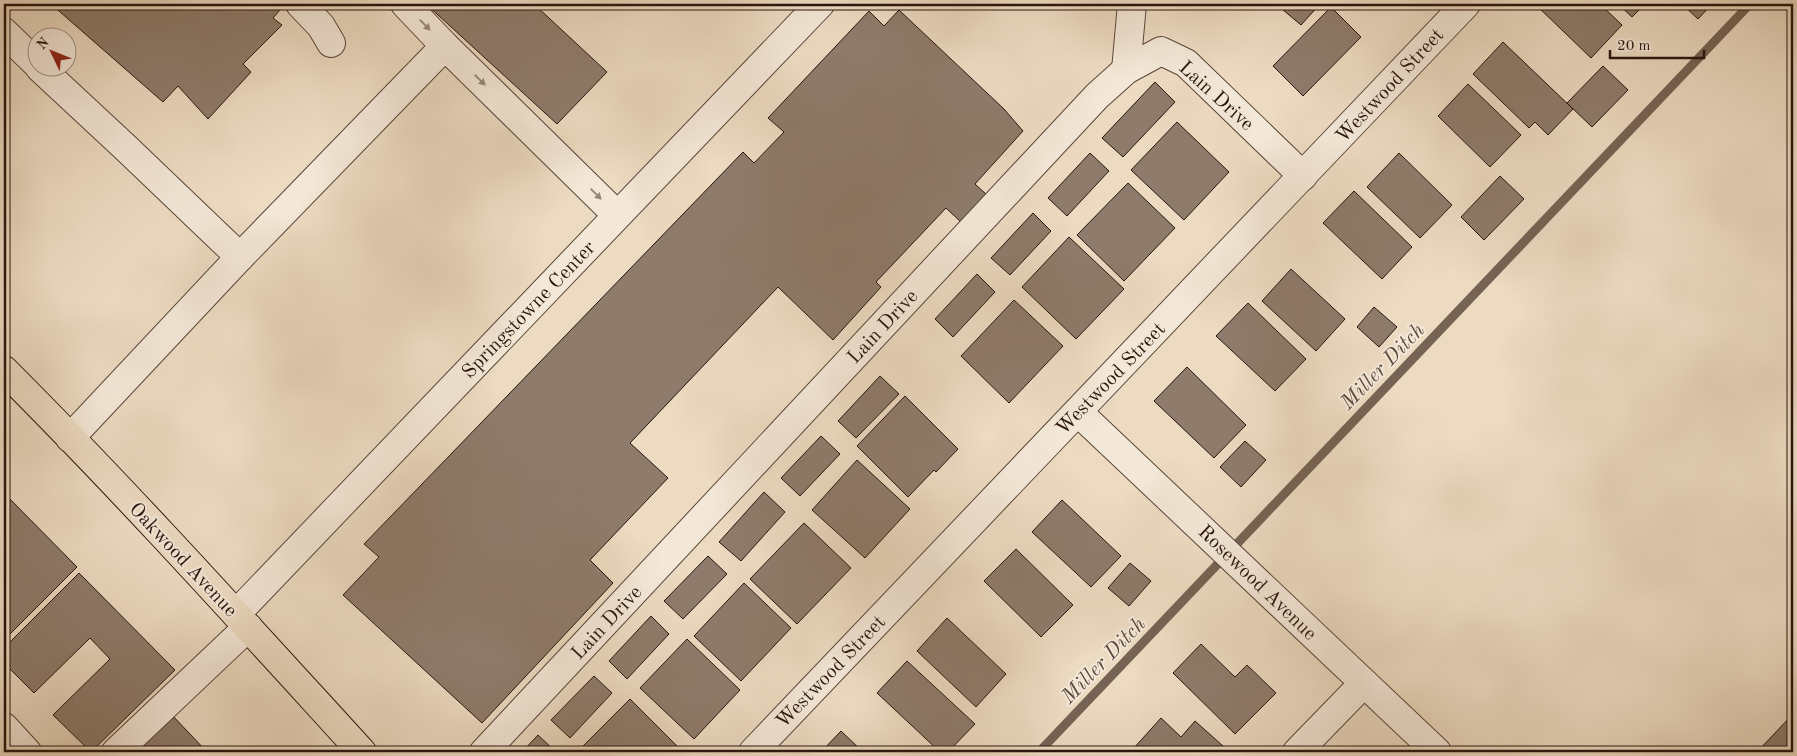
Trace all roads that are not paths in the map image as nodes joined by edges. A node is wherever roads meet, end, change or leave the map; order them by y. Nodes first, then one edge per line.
1 (300, 4) edge
2 (405, 4) edge
3 (820, 4) edge
4 (1132, 4) edge
5 (1466, 4) edge
6 (4, 32) edge
7 (331, 43) dead end
8 (445, 46) junction
9 (28, 55) edge
10 (1126, 70) junction
11 (52, 78) edge
12 (1303, 176) junction
13 (617, 215) junction
14 (240, 258) junction
15 (4, 370) edge
16 (1078, 412) junction
17 (70, 438) junction
18 (242, 620) junction
19 (1364, 683) junction
20 (4, 727) edge
21 (27, 752) edge
22 (116, 752) edge
23 (362, 752) edge
24 (484, 752) edge
25 (753, 752) edge
26 (1297, 752) edge
27 (1437, 752) edge

1 - 7 street
2 -> 8 street
3 - 13 street, Springstowne Center
4 - 10 street
5 - 12 street, Westwood Street
6 - 9 street
8 -> 13 street
8 - 14 street
10 - 12 street, Lain Drive
10 - 24 street, Lain Drive
11 - 14 street
12 - 16 street, Westwood Street
13 - 18 street, Springstowne Center
14 - 17 street
15 - 17 main road, Oakwood Avenue
16 - 19 street, Rosewood Avenue
16 - 25 street, Westwood Street
17 - 18 main road, Oakwood Avenue
18 - 22 street, Springstowne Center
18 - 23 main road, Oakwood Avenue
19 - 26 street
19 - 27 street, Rosewood Avenue
20 - 21 street

